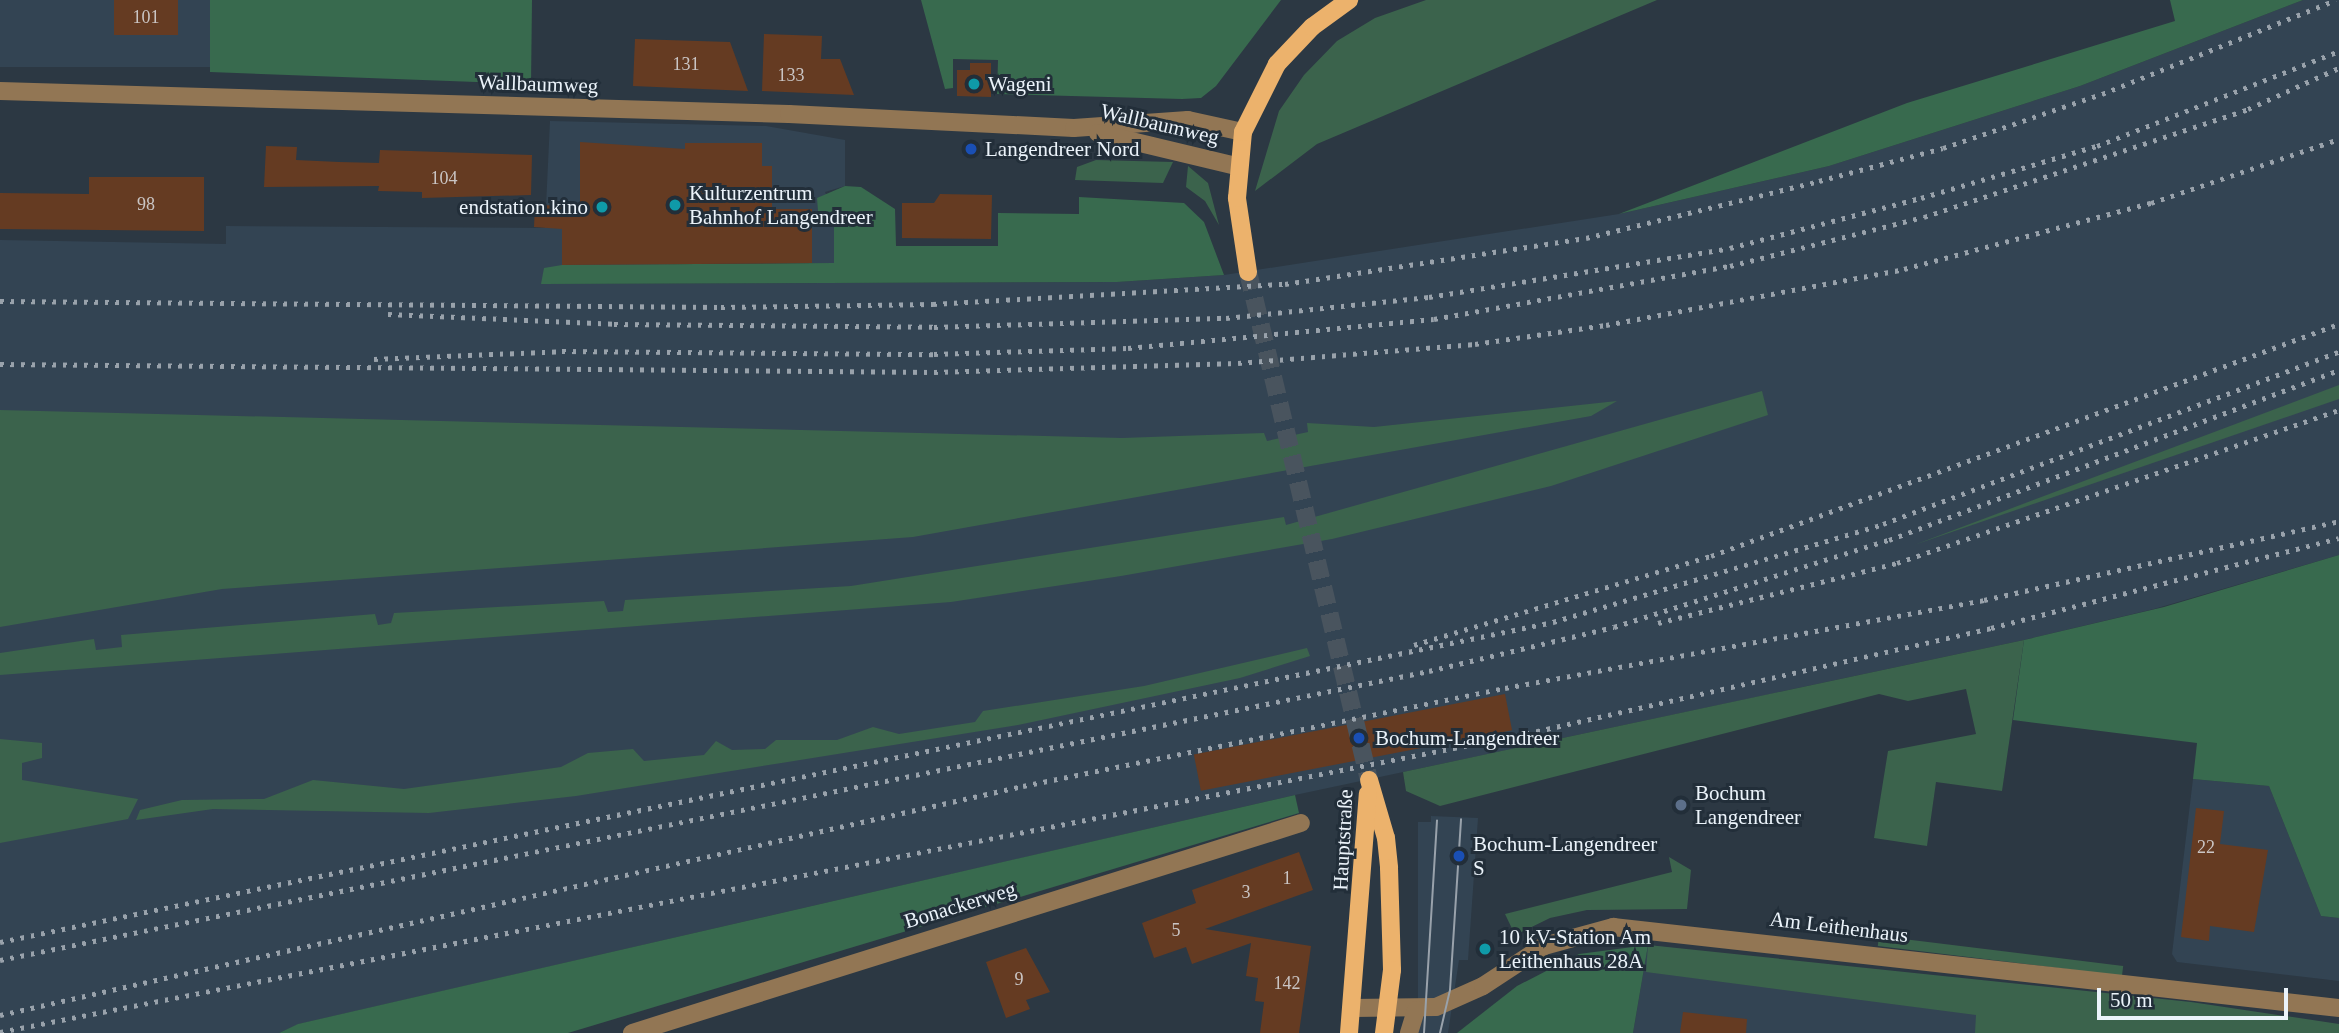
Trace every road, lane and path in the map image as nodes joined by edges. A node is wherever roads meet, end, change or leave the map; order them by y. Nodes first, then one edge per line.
1 (1349, 0) edge
2 (0, 91) edge
3 (1073, 128) junction
4 (1243, 132) junction
5 (1237, 166) junction
6 (1248, 272) tunnel mouth
7 (1301, 822) dead end
8 (1352, 1008) junction
9 (2339, 1008) edge
10 (1388, 1010) junction
11 (1416, 1010) junction
12 (632, 1033) edge
13 (1349, 1033) edge
14 (1384, 1033) edge
15 (1409, 1033) edge

1 - 4 main road
2 - 3 street, Wallbaumweg
3 - 4 street, Wallbaumweg
3 - 5 street, Wallbaumweg
4 - 5 main road
5 - 6 main road
7 - 12 street, Bonackerweg
8 - 10 street, Am Leithenhaus
8 - 10 main road, Hauptstraße
8 - 13 main road, Hauptstraße
9 - 11 street, Am Leithenhaus
10 - 11 street, Am Leithenhaus
10 - 14 main road, Hauptstraße
11 - 15 street

